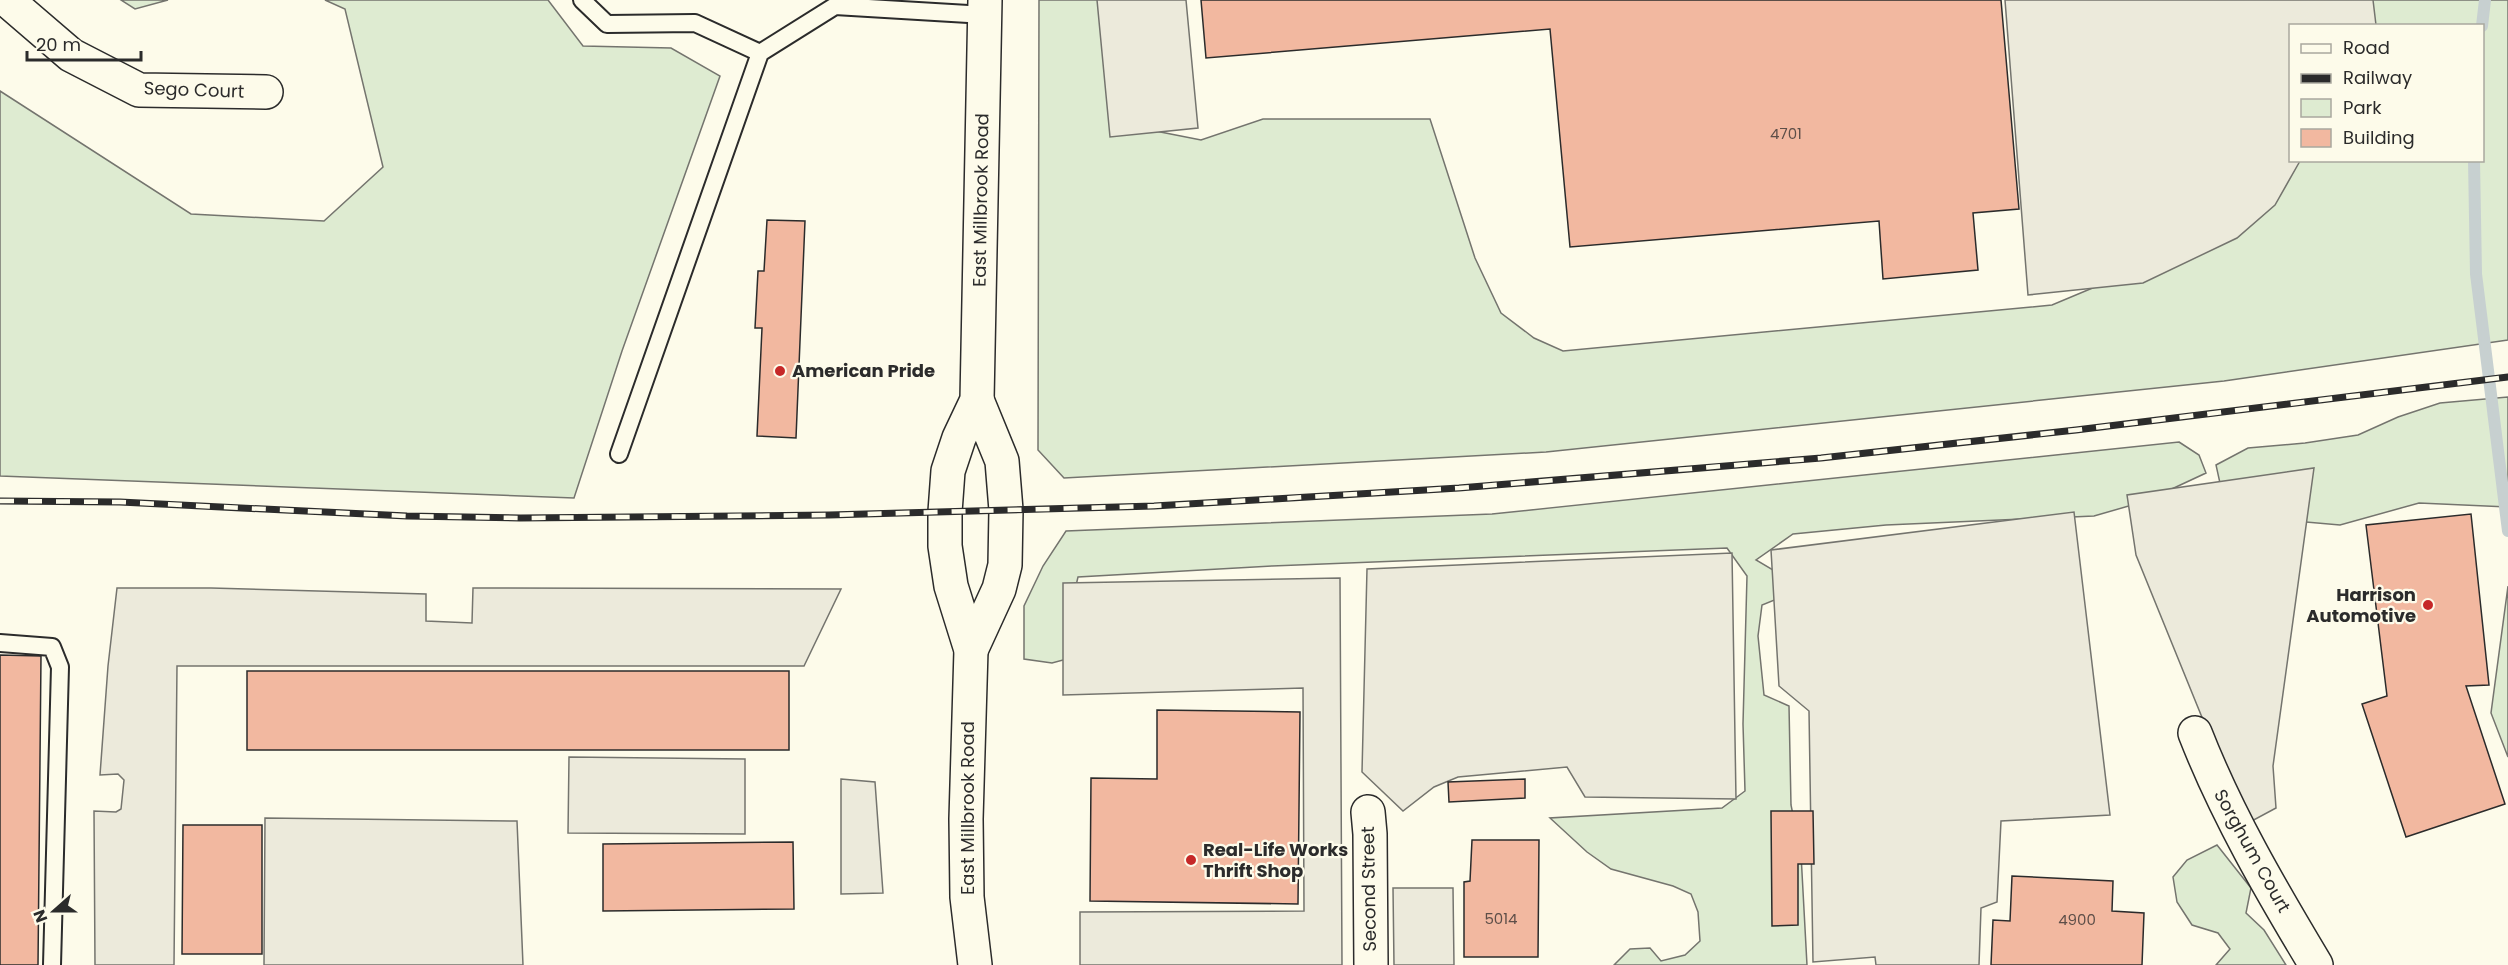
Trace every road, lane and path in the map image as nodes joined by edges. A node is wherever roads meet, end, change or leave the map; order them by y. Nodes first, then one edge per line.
1 (7, 0) edge
2 (582, 0) edge
3 (985, 7) edge
4 (760, 53) junction
5 (266, 92) dead end
6 (976, 400) junction
7 (619, 454) dead end
8 (0, 643) edge
9 (971, 650) junction
10 (2195, 733) dead end
11 (1368, 812) dead end
12 (52, 965) edge
13 (975, 965) edge
14 (1371, 965) edge
15 (2316, 965) edge

1 - 5 main road, Sego Court
2 - 4 lane
3 - 4 lane
3 - 6 main road, East Millbrook Road
4 - 7 lane
6 - 9 main road, East Millbrook Road
6 - 9 main road, East Millbrook Road
8 - 12 lane
9 - 13 main road, East Millbrook Road
10 - 15 main road, Sorghum Court
11 - 14 main road, Second Street

